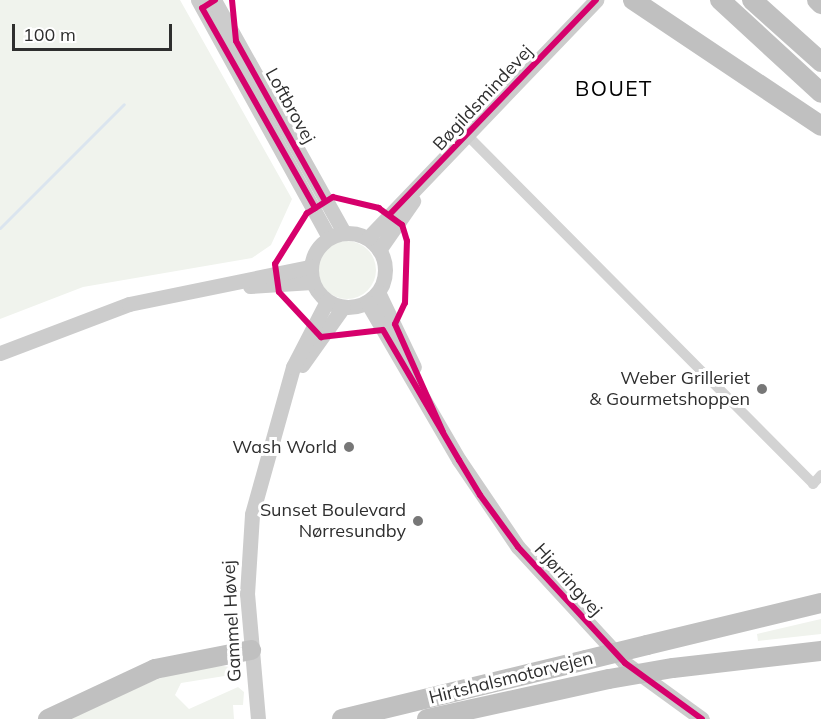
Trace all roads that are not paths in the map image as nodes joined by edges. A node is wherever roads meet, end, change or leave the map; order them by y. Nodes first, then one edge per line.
1 (198, 0) edge
2 (214, 0) edge
3 (596, 0) edge
4 (633, 0) edge
5 (720, 0) edge
6 (752, 0) edge
7 (817, 0) edge
8 (821, 4) edge
9 (821, 62) edge
10 (821, 93) edge
11 (821, 126) edge
12 (468, 136) junction
13 (431, 174) junction
14 (344, 232) junction
15 (329, 237) junction
16 (368, 238) junction
17 (379, 250) junction
18 (311, 274) junction
19 (372, 297) junction
20 (327, 301) junction
21 (343, 307) junction
22 (0, 353) edge
23 (290, 382) junction
24 (821, 476) edge
25 (821, 603) edge
26 (251, 651) junction
27 (821, 651) edge
28 (48, 719) edge
29 (258, 719) edge
30 (342, 719) edge
31 (427, 719) edge
32 (702, 719) edge

1 - 15 main road, Loftbrovej
2 - 14 main road, Loftbrovej
3 - 12 main road, Bøgildsmindevej
4 - 11 highway
5 - 10 highway
6 - 9 highway
7 - 8 highway
12 - 13 main road, Bøgildsmindevej
12 - 24 street, Bøgildsmindevej
13 - 16 main road, Bøgildsmindevej
13 - 17 main road, Bøgildsmindevej
14 - 15 main road
14 - 16 main road
15 - 18 main road
16 - 17 main road
17 - 19 main road
18 - 20 main road
18 - 22 main road
19 - 21 main road
19 - 32 main road, Hjørringvej
20 - 21 main road
20 - 23 main road, Gammel Høvej
21 - 23 main road, Gammel Høvej
23 - 26 main road, Gammel Høvej
25 - 30 highway, Hirtshalsmotorvejen, bridge
26 - 28 highway
26 - 29 main road, Gammel Høvej
27 - 31 highway, Hirtshalsmotorvejen, bridge

